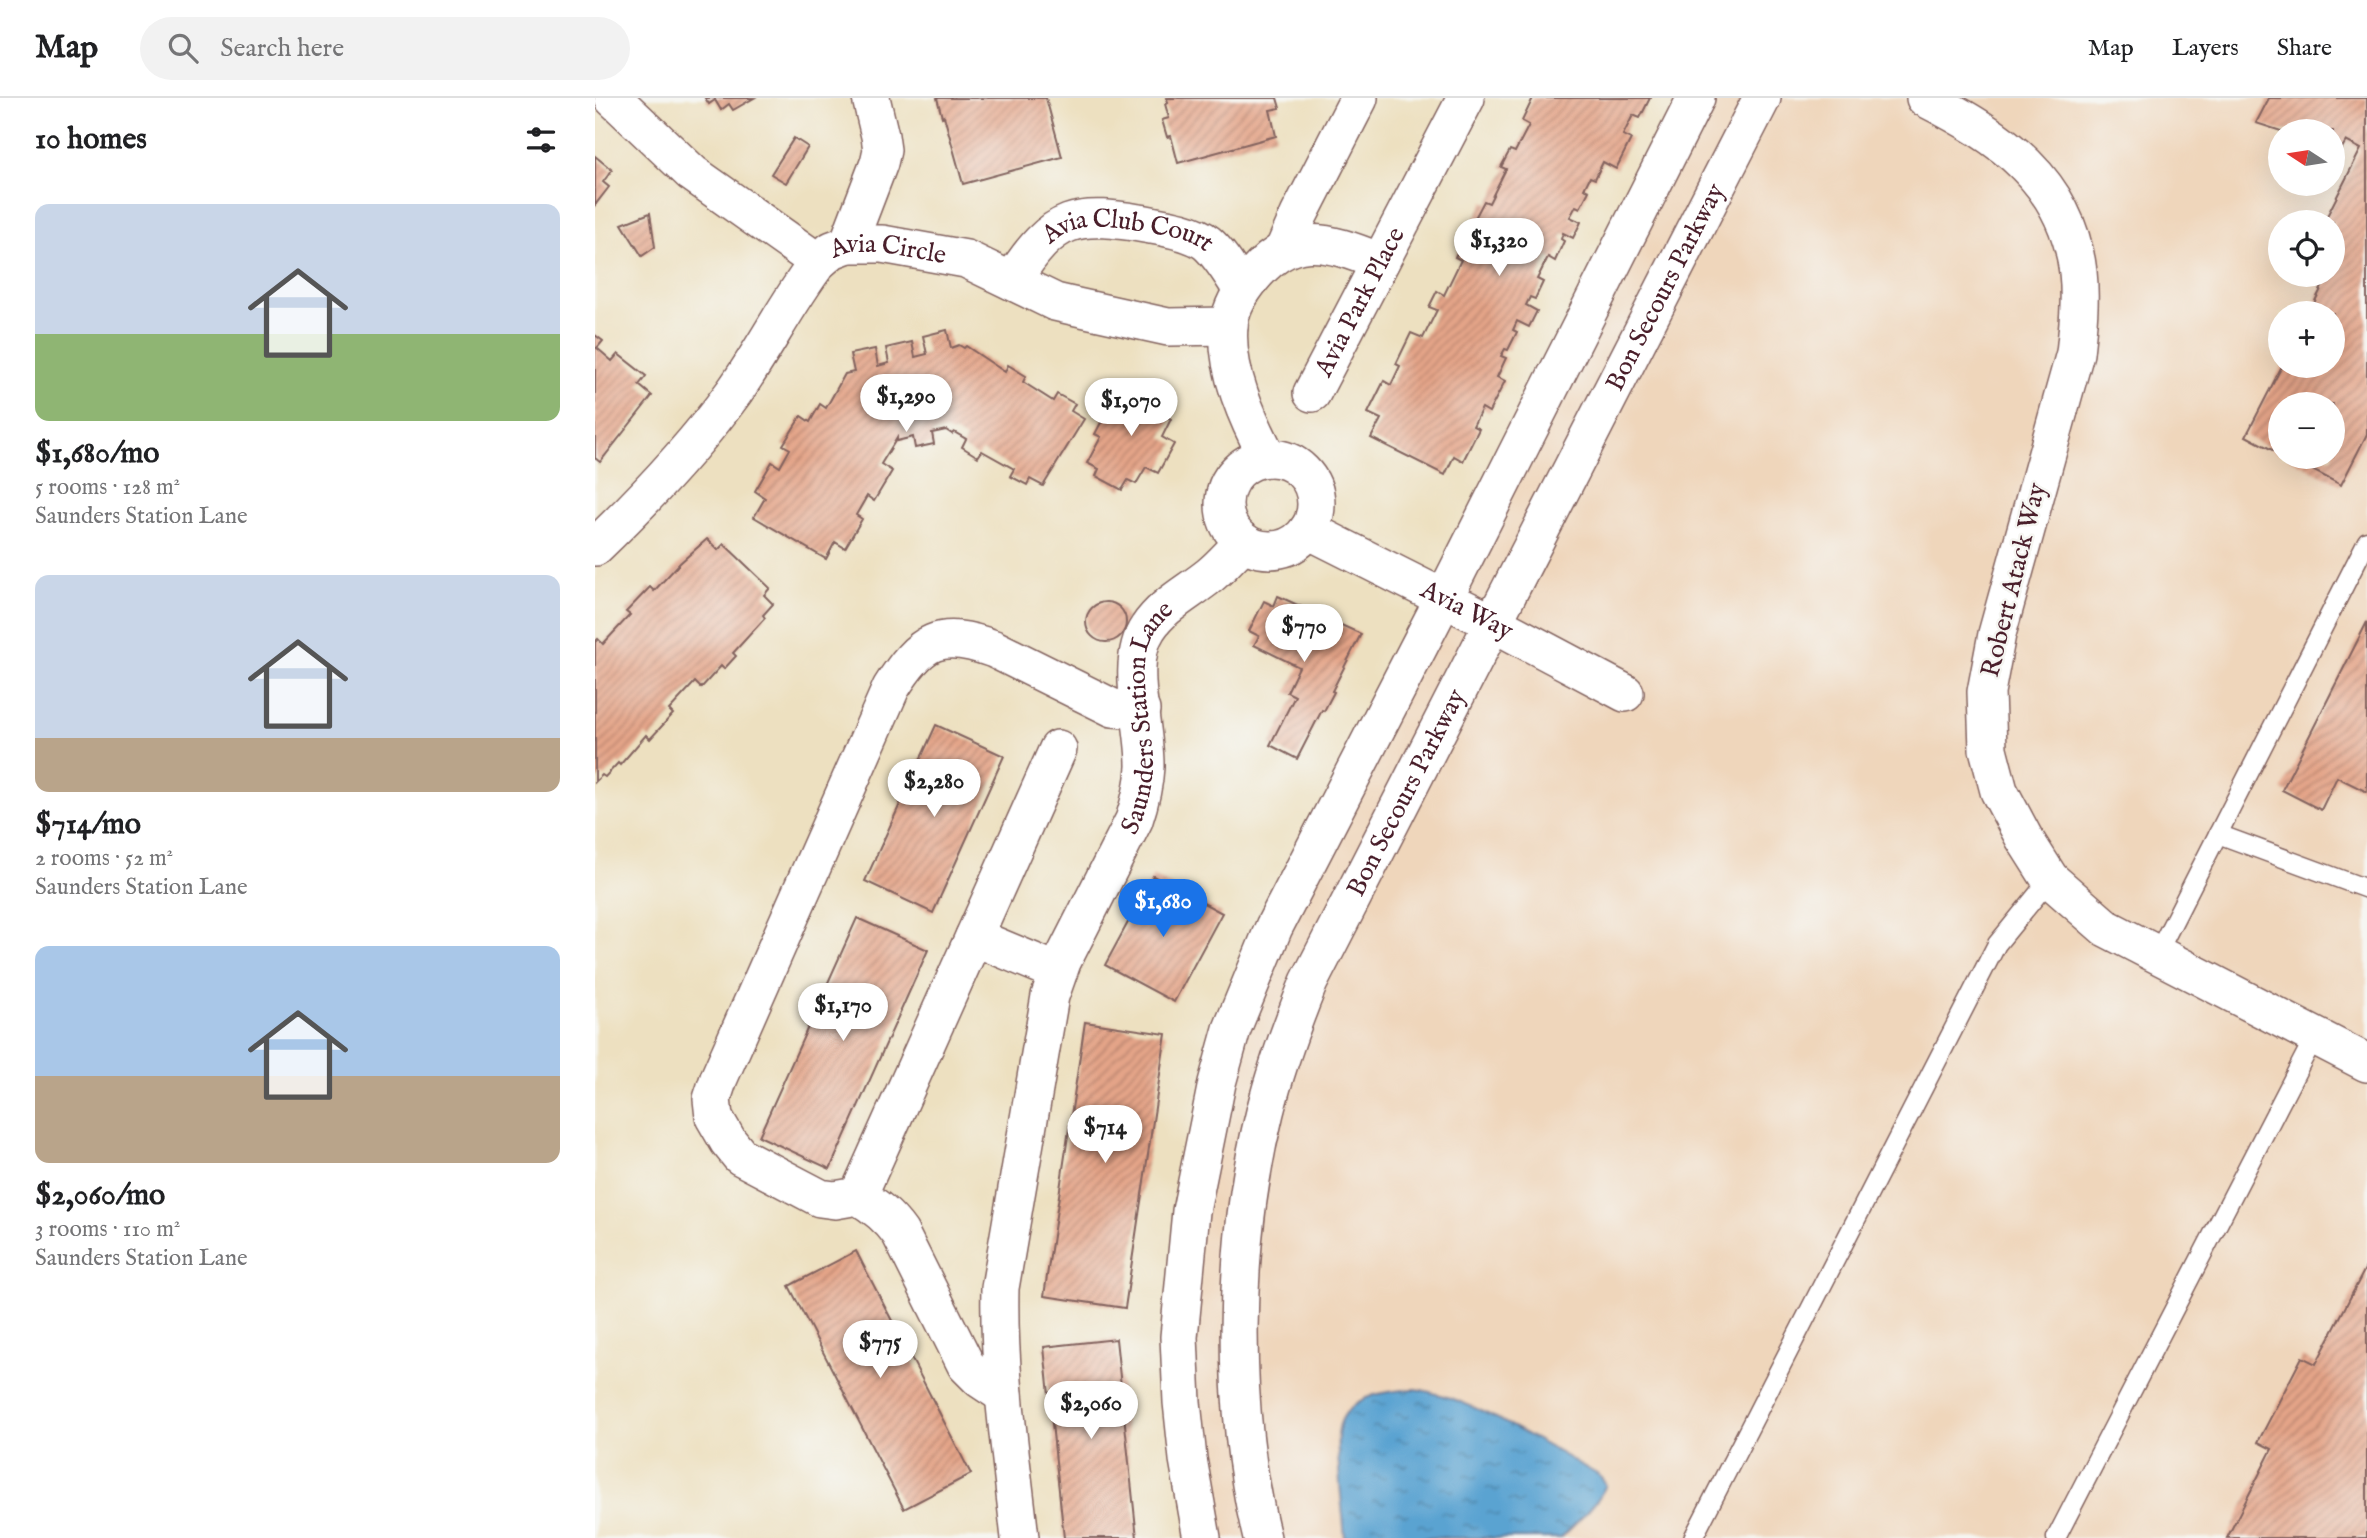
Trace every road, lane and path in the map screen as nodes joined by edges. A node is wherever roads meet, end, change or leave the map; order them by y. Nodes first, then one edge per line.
1 (613, 98) edge
2 (871, 98) edge
3 (1359, 98) edge
4 (1465, 98) edge
5 (1696, 98) edge
6 (1762, 98) edge
7 (1925, 98) edge
8 (1285, 247) junction
9 (833, 253) junction
10 (1380, 262) junction
11 (1012, 281) junction
12 (1243, 290) junction
13 (1229, 326) junction
14 (1312, 393) dead end
15 (1268, 458) junction
16 (1308, 530) junction
17 (600, 534) edge
18 (2367, 541) edge
19 (1244, 542) junction
20 (1444, 598) junction
21 (1493, 623) junction
22 (1625, 693) dead end
23 (1141, 710) junction
24 (1058, 749) dead end
25 (2218, 834) junction
26 (2050, 878) junction
27 (2367, 889) edge
28 (974, 937) junction
29 (2157, 954) junction
30 (1058, 972) junction
31 (2315, 1036) junction
32 (2367, 1063) edge
33 (858, 1196) junction
34 (1003, 1395) junction
35 (1020, 1538) edge
36 (1202, 1538) edge
37 (1262, 1538) edge
38 (1693, 1538) edge
39 (2056, 1538) edge

1 - 9 street
2 - 9 street
3 - 8 street
4 - 10 street, Avia Park Place
5 - 20 street, Bon Secours Parkway
6 - 21 street, Bon Secours Parkway
7 - 26 street, Robert Atack Way
8 - 10 street
8 - 12 street
9 - 11 street, Avia Circle
9 - 17 street, Avia Circle
10 - 14 street, Avia Park Place
11 - 12 street, Avia Club Court
11 - 13 street, Avia Circle
12 - 13 street
13 - 15 street
15 - 16 street
15 - 19 street
16 - 19 street
16 - 20 street, Avia Way
18 - 25 lane
19 - 23 street, Saunders Station Lane
20 - 21 street, Avia Way
20 - 36 street, Bon Secours Parkway
21 - 22 street, Avia Way
21 - 37 street, Bon Secours Parkway
23 - 30 street, Saunders Station Lane
23 - 33 street
24 - 28 street
25 - 27 lane
25 - 29 lane
26 - 29 street, Robert Atack Way
26 - 38 lane
28 - 30 street
28 - 33 street
29 - 31 street, Robert Atack Way
30 - 34 street, Saunders Station Lane
31 - 32 street, Robert Atack Way
31 - 39 lane
33 - 34 street
34 - 35 street, Saunders Station Lane

